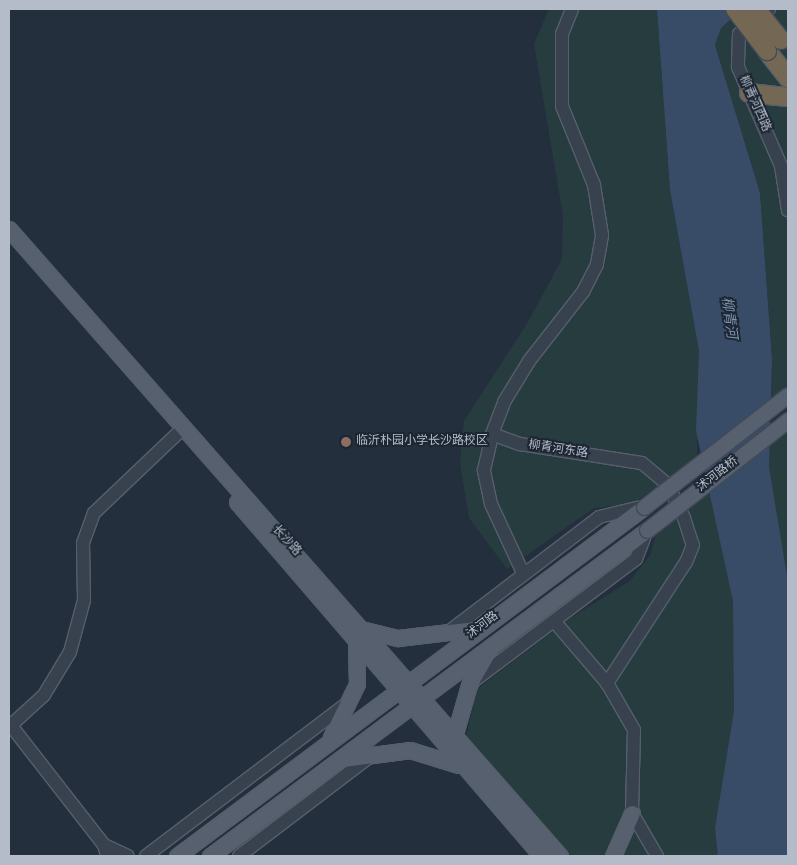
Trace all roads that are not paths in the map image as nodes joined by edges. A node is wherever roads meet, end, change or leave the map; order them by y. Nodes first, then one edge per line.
1 (572, 9) edge
2 (734, 9) edge
3 (756, 9) edge
4 (769, 9) edge
5 (779, 47) edge
6 (788, 78) edge
7 (749, 93) junction
8 (788, 97) edge
9 (788, 210) edge
10 (9, 229) edge
11 (9, 242) edge
12 (788, 395) edge
13 (788, 420) edge
14 (178, 433) junction
15 (492, 434) junction
16 (644, 506) junction
17 (647, 530) junction
18 (523, 573) junction
19 (554, 621) junction
20 (479, 628) junction
21 (360, 635) junction
22 (444, 635) junction
23 (492, 646) junction
24 (607, 683) junction
25 (470, 684) junction
26 (403, 686) junction
27 (415, 701) junction
28 (346, 704) junction
29 (9, 725) edge
30 (455, 734) junction
31 (330, 738) junction
32 (373, 754) junction
33 (338, 760) junction
34 (465, 768) junction
35 (632, 813) junction
36 (106, 850) edge
37 (128, 856) edge
38 (146, 856) edge
39 (177, 856) edge
40 (210, 856) edge
41 (239, 856) edge
42 (540, 856) edge
43 (560, 856) edge
44 (614, 856) edge
45 (657, 856) edge

1 - 15 street
2 - 5 highway, bridge
3 - 5 highway, bridge
4 - 7 street, 柳青河西路
5 - 6 highway
7 - 8 highway
7 - 9 street, 柳青河西路
10 - 21 main road, 长沙路
11 - 14 main road, 长沙路
12 - 16 main road, 沭河路, bridge
13 - 17 main road, 沭河路桥, bridge
14 - 21 main road, 长沙路
14 - 29 street
15 - 18 street
15 - 24 street, 柳青河东路
16 - 18 street
16 - 20 main road, 沭河路
17 - 19 street
17 - 23 main road, 沭河路
18 - 22 street
19 - 24 street
19 - 25 street
20 - 22 main road
20 - 26 main road, 沭河路
21 - 22 main road
21 - 26 main road, 长沙路
21 - 28 main road
23 - 25 main road
23 - 27 main road, 沭河路
24 - 35 street
25 - 30 main road
26 - 27 main road, 长沙路
26 - 31 main road, 沭河路
27 - 30 main road, 长沙路
27 - 33 main road, 沭河路
27 - 34 main road, 长沙路
28 - 31 main road
28 - 38 street
29 - 36 street
30 - 43 main road, 长沙路
31 - 39 main road, 沭河路
32 - 33 main road
32 - 34 main road
32 - 41 street
33 - 40 main road, 沭河路
34 - 42 main road, 长沙路
35 - 44 main road
35 - 45 street
36 - 37 street

